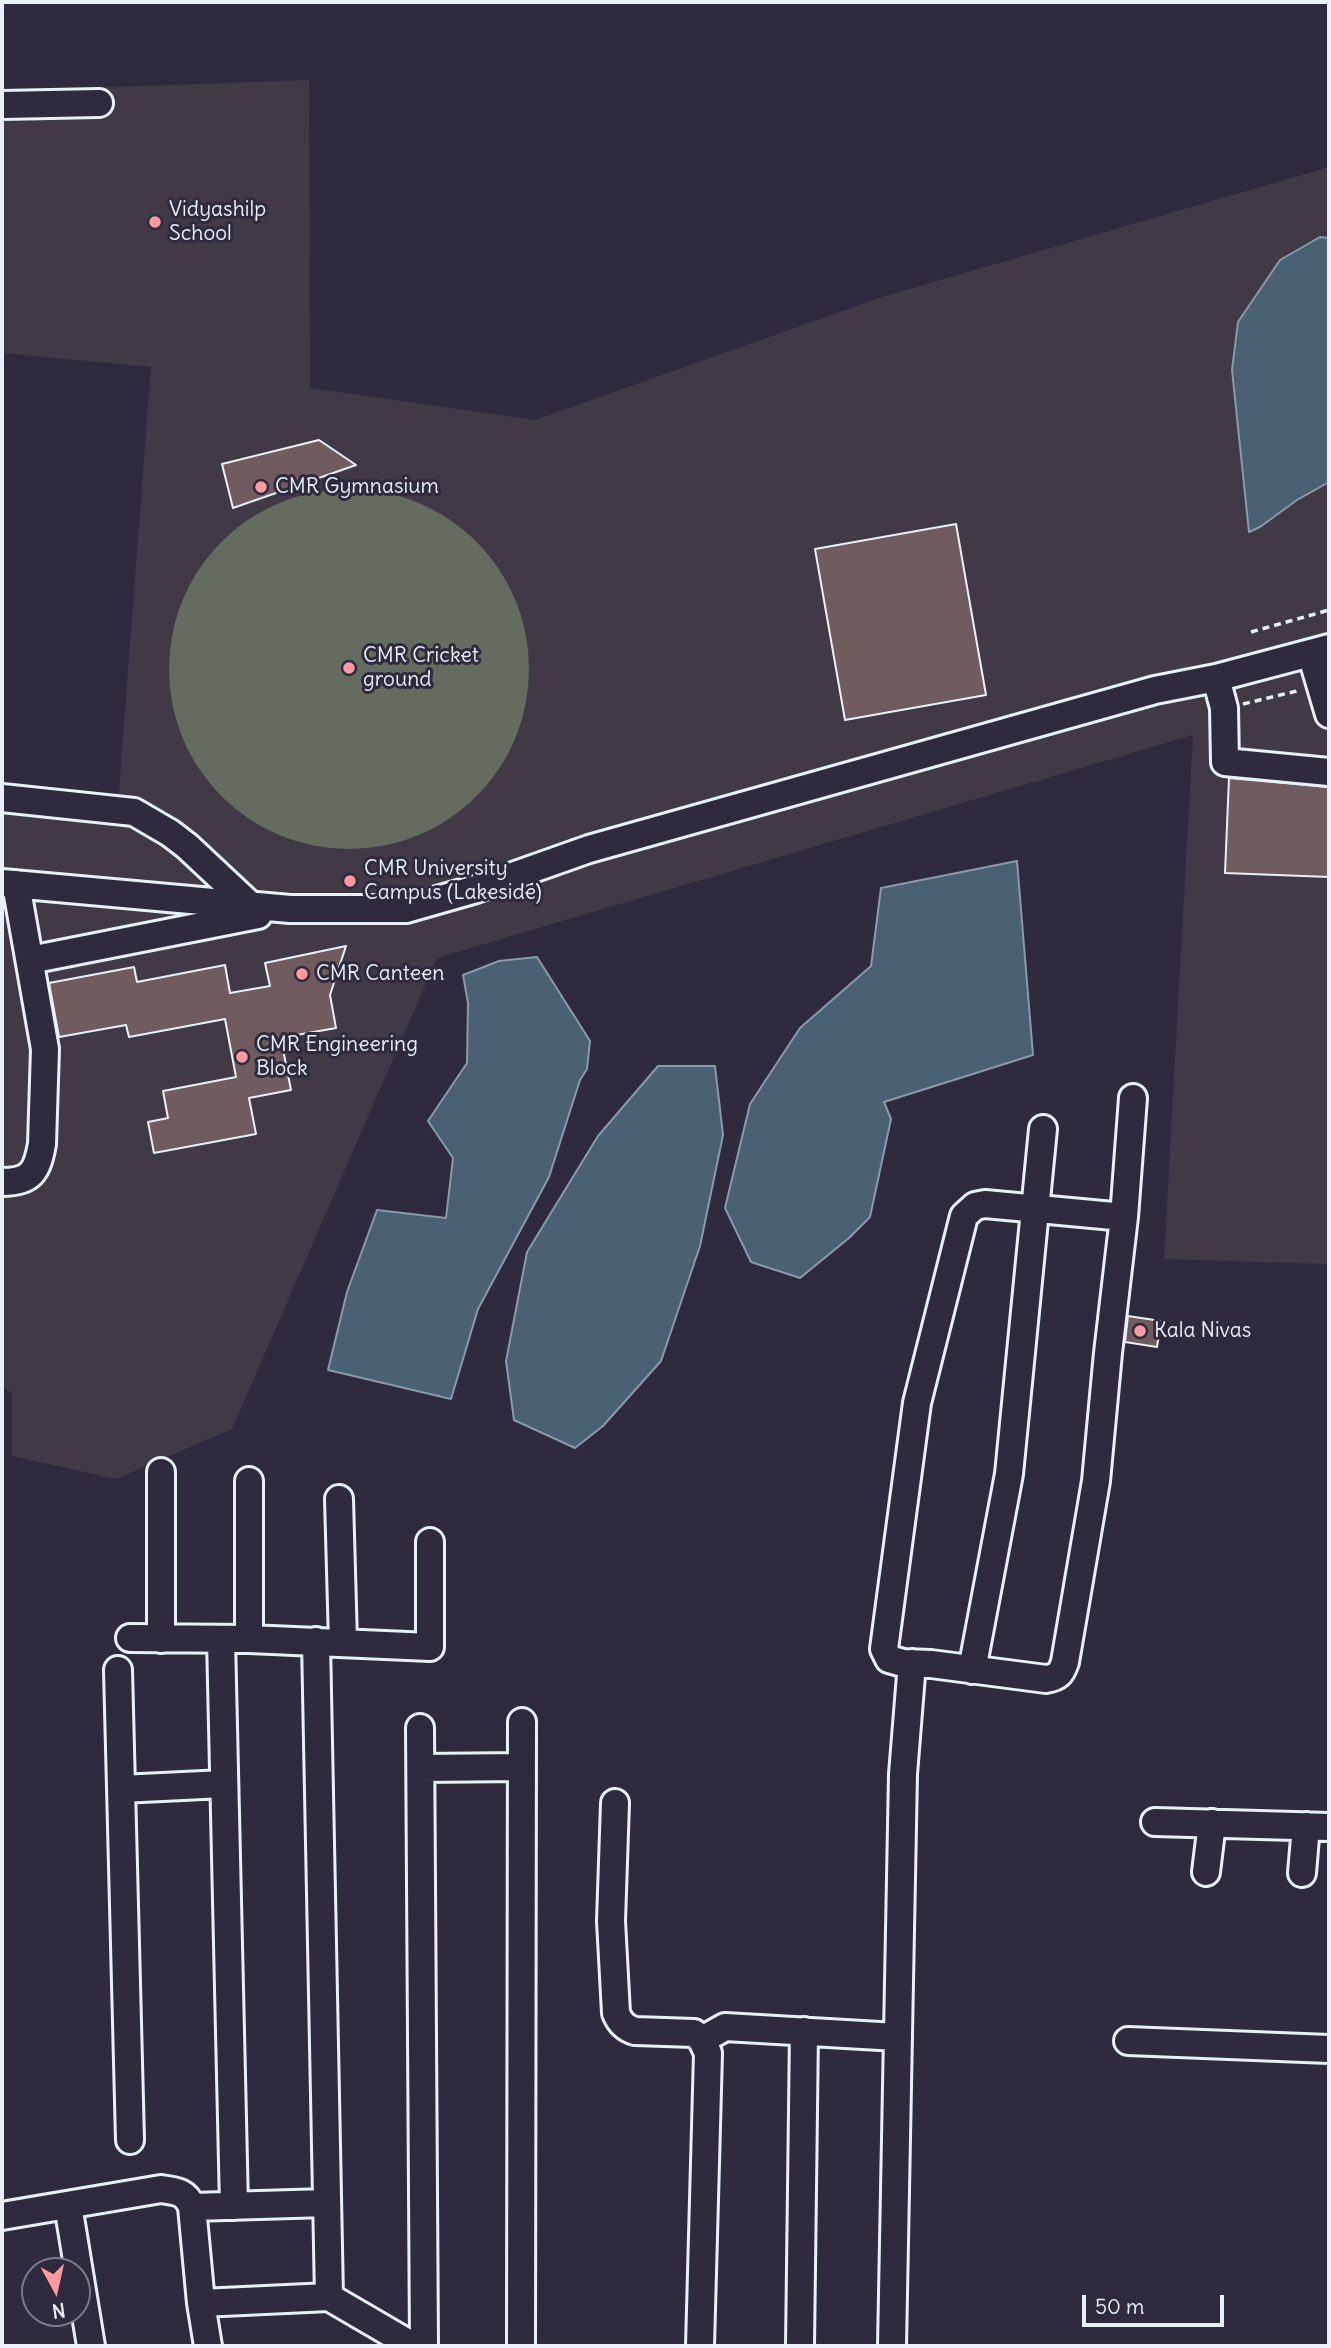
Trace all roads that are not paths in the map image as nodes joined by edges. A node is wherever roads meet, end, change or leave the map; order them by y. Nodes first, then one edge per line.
1 (99, 103) dead end
2 (2, 105) edge
3 (1320, 651) edge
4 (1216, 678) junction
5 (1329, 714) edge
6 (1329, 772) edge
7 (2, 798) edge
8 (9, 883) edge
9 (250, 905) junction
10 (290, 909) junction
11 (30, 960) junction
12 (1133, 1098) dead end
13 (1043, 1129) dead end
14 (2, 1182) edge
15 (1037, 1209) junction
16 (1124, 1217) junction
17 (161, 1472) dead end
18 (249, 1481) dead end
19 (340, 1499) dead end
20 (430, 1542) dead end
21 (130, 1638) dead end
22 (160, 1639) junction
23 (221, 1639) junction
24 (249, 1639) junction
25 (316, 1642) junction
26 (343, 1642) junction
27 (912, 1663) junction
28 (118, 1670) dead end
29 (972, 1670) junction
30 (522, 1722) dead end
31 (421, 1728) dead end
32 (521, 1767) junction
33 (421, 1768) junction
34 (224, 1784) junction
35 (121, 1789) junction
36 (615, 1803) dead end
37 (1154, 1822) dead end
38 (1212, 1824) junction
39 (1317, 1826) edge
40 (1206, 1872) dead end
41 (1302, 1873) dead end
42 (804, 2031) junction
43 (897, 2037) junction
44 (702, 2040) junction
45 (1128, 2041) dead end
46 (1329, 2049) edge
47 (130, 2140) dead end
48 (327, 2203) junction
49 (68, 2205) junction
50 (234, 2206) junction
51 (192, 2207) junction
52 (2, 2216) edge
53 (328, 2297) junction
54 (201, 2303) junction
55 (91, 2346) edge
56 (208, 2346) edge
57 (413, 2346) edge
58 (424, 2346) edge
59 (521, 2346) edge
60 (700, 2346) edge
61 (800, 2346) edge
62 (892, 2346) edge

1 - 2 street
3 - 4 street
3 - 5 street
4 - 6 street
4 - 10 street
7 - 9 street
8 - 9 street
8 - 11 street
9 - 10 street
10 - 11 street
11 - 14 street
12 - 16 street
13 - 15 street
15 - 16 street
15 - 27 street
15 - 29 street
16 - 29 street
17 - 22 street
18 - 24 street
19 - 26 street
20 - 26 street
21 - 22 street
22 - 23 street
23 - 24 street
23 - 34 street
24 - 25 street
25 - 26 street
25 - 48 street
27 - 29 street
27 - 43 street
28 - 35 street
30 - 32 street
31 - 33 street
32 - 33 street
32 - 59 street
33 - 58 street
34 - 35 street
34 - 50 street
35 - 47 street
36 - 44 street
37 - 38 street
38 - 39 street
38 - 40 street
39 - 41 street
42 - 43 street
42 - 44 street
42 - 61 street
43 - 62 street
44 - 60 street
45 - 46 street
48 - 50 street
48 - 53 street
49 - 51 street
49 - 52 street
49 - 55 street
50 - 51 street
51 - 54 street
53 - 54 street
53 - 57 street
54 - 56 street

